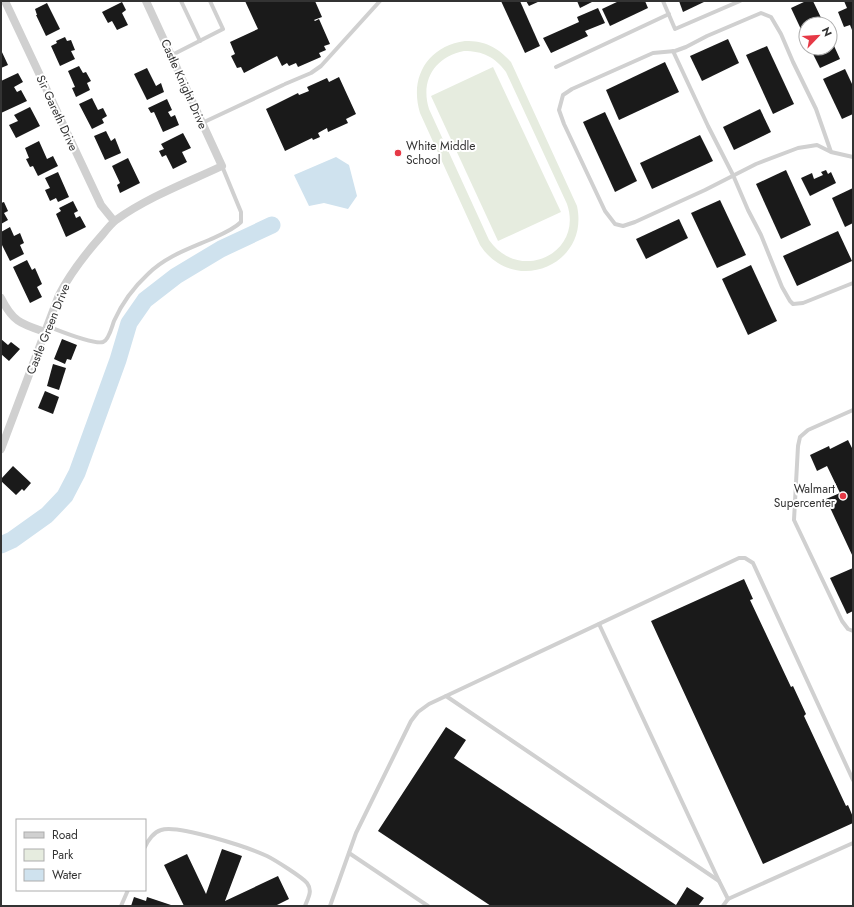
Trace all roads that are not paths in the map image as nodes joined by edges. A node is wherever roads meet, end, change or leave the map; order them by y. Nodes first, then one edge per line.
1 (5, 1) edge
2 (146, 1) edge
3 (181, 1) edge
4 (210, 1) edge
5 (380, 1) edge
6 (663, 1) edge
7 (740, 1) edge
8 (669, 14) junction
9 (200, 41) junction
10 (673, 51) junction
11 (172, 55) junction
12 (556, 67) dead end
13 (202, 123) junction
14 (831, 152) junction
15 (853, 157) edge
16 (222, 166) junction
17 (733, 175) junction
18 (114, 221) junction
19 (853, 283) edge
20 (1, 298) edge
21 (46, 329) junction
22 (853, 410) edge
23 (1, 449) edge
24 (600, 624) junction
25 (853, 631) edge
26 (446, 696) junction
27 (853, 780) edge
28 (853, 843) edge
29 (146, 846) edge
30 (349, 853) junction
31 (720, 881) junction
32 (128, 891) edge
33 (728, 899) junction
34 (121, 906) edge
35 (305, 906) edge
36 (330, 906) edge
37 (428, 906) edge
38 (723, 906) edge

1 - 18 street, Sir Gareth Drive
2 - 11 street, Castle Knight Drive
3 - 9 lane
4 - 9 lane
5 - 13 lane
6 - 8 lane
7 - 8 lane
8 - 12 lane
9 - 11 lane
10 - 14 lane
10 - 17 lane
10 - 17 lane
11 - 13 street, Castle Knight Drive
13 - 16 street, Castle Knight Drive
14 - 15 lane
14 - 17 lane
16 - 18 street, Castle Green Drive
16 - 21 lane
17 - 19 lane
18 - 21 street, Castle Green Drive
20 - 21 street
21 - 23 street, Castle Green Drive
22 - 25 lane
24 - 26 lane
24 - 27 lane
24 - 31 lane
26 - 30 lane
26 - 31 lane
28 - 33 lane
29 - 35 lane
30 - 36 lane
30 - 37 lane
31 - 33 lane
32 - 34 lane
33 - 38 lane

